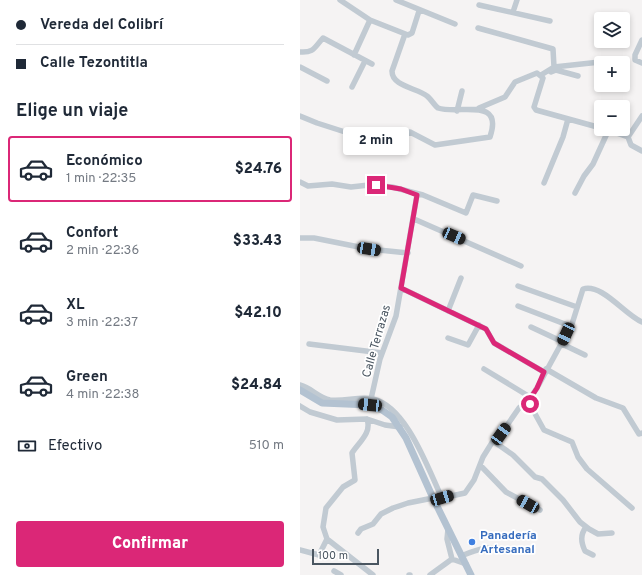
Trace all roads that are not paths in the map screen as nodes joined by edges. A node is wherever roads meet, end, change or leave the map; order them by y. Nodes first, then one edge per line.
1 (340, 0) edge
2 (396, 0) edge
3 (517, 0) edge
4 (479, 5) dead end
5 (419, 11) junction
6 (513, 12) junction
7 (370, 20) junction
8 (550, 21) dead end
9 (455, 24) dead end
10 (478, 28) dead end
11 (405, 34) junction
12 (642, 40) edge
13 (300, 52) edge
14 (354, 55) junction
15 (365, 61) junction
16 (594, 63) edge
17 (372, 64) dead end
18 (642, 64) edge
19 (300, 67) edge
20 (554, 67) junction
21 (542, 76) junction
22 (578, 76) dead end
23 (327, 81) dead end
24 (352, 87) dead end
25 (462, 91) dead end
26 (457, 110) junction
27 (477, 110) junction
28 (300, 116) edge
29 (642, 116) edge
30 (568, 119) junction
31 (594, 126) edge
32 (605, 136) edge
33 (628, 137) joint
34 (642, 151) edge
35 (300, 182) edge
36 (544, 183) dead end
37 (575, 193) dead end
38 (417, 195) junction
39 (497, 201) dead end
40 (414, 219) junction
41 (300, 238) edge
42 (408, 253) junction
43 (521, 266) dead end
44 (461, 278) dead end
45 (518, 286) dead end
46 (401, 288) junction
47 (518, 306) dead end
48 (577, 307) junction
49 (448, 310) junction
50 (642, 322) edge
51 (479, 325) junction
52 (570, 326) junction
53 (531, 327) dead end
54 (448, 338) dead end
55 (562, 343) junction
56 (309, 344) dead end
57 (382, 353) junction
58 (585, 355) dead end
59 (484, 369) dead end
60 (545, 370) junction
61 (300, 385) edge
62 (300, 390) edge
63 (372, 399) junction
64 (529, 399) junction
65 (300, 406) edge
66 (367, 419) junction
67 (400, 427) junction
68 (642, 433) edge
69 (493, 441) junction
70 (480, 465) junction
71 (433, 498) junction
72 (442, 498) junction
73 (632, 508) dead end
74 (540, 510) dead end
75 (586, 526) junction
76 (448, 529) junction
77 (358, 534) dead end
78 (612, 534) dead end
79 (327, 539) junction
80 (300, 550) edge
81 (506, 550) dead end
82 (593, 555) dead end
83 (461, 556) junction
84 (452, 560) junction
85 (466, 564) junction
86 (334, 571) dead end
87 (341, 575) edge
88 (373, 575) edge
89 (430, 575) edge
90 (471, 575) edge

1 - 7 street
2 - 5 street
3 - 6 street
4 - 6 street
5 - 9 street
5 - 11 street
6 - 8 street
7 - 11 street
7 - 14 street
10 - 20 street
11 - 26 street
12 - 18 street
13 - 14 street
14 - 15 street
15 - 17 street
15 - 24 street
16 - 20 street
19 - 23 street
20 - 21 street
21 - 22 street
21 - 27 street
21 - 30 street
25 - 26 street
26 - 27 street
27 - 28 street
29 - 33 street
30 - 31 street
30 - 36 street
32 - 37 street
33 - 34 street
35 - 38 street
38 - 39 street
38 - 40 street, Calle Terrazas
40 - 42 street, Calle Terrazas
40 - 43 street
41 - 42 street
42 - 46 street, Calle Terrazas
44 - 49 street
45 - 48 street
46 - 49 street
46 - 57 street, Calle Terrazas
47 - 52 street
48 - 50 street
48 - 52 street
49 - 51 street
51 - 54 street
51 - 60 street
52 - 55 street
53 - 55 street
55 - 58 street
55 - 60 street
56 - 57 street
57 - 63 street, Calle Terrazas
59 - 64 street
60 - 64 street
60 - 68 street
61 - 63 street
62 - 67 main road
63 - 72 street
64 - 69 street
64 - 73 street
65 - 66 street
66 - 67 street
66 - 79 street
67 - 71 main road
69 - 70 street
69 - 75 street
70 - 72 street
70 - 74 street
71 - 72 street
71 - 76 main road
71 - 77 street
75 - 78 street
75 - 82 street
76 - 83 main road
76 - 84 street
79 - 80 street
79 - 88 street
81 - 83 street
83 - 85 main road
84 - 85 street
84 - 89 street
85 - 90 main road
86 - 87 street

